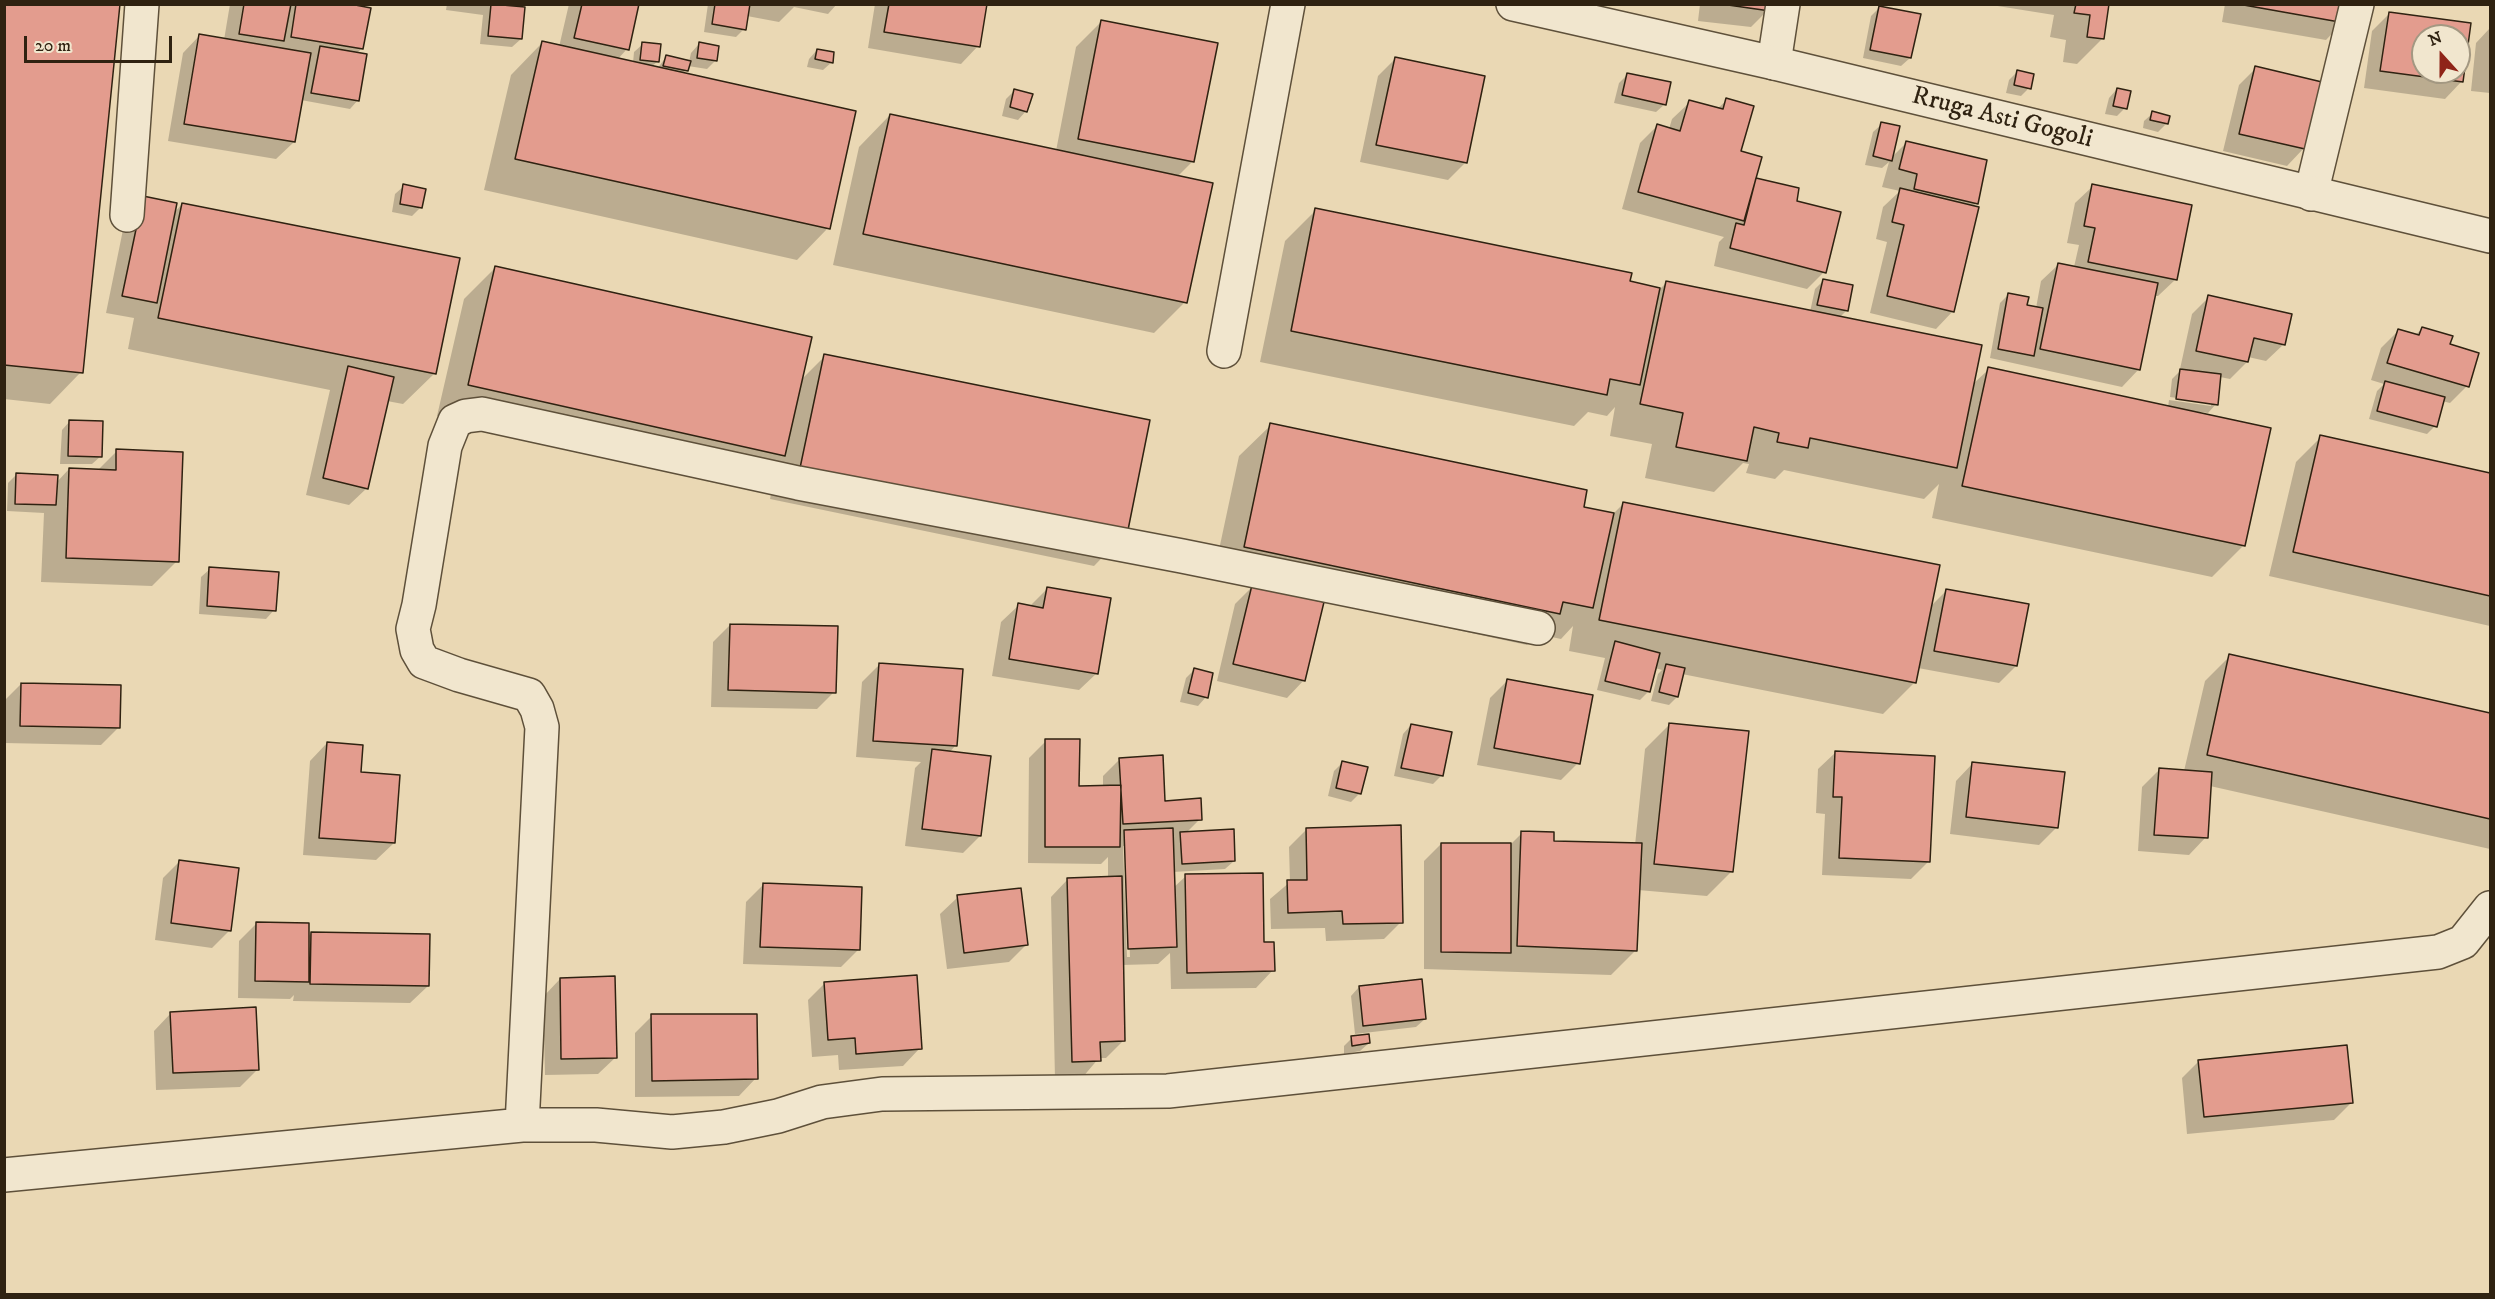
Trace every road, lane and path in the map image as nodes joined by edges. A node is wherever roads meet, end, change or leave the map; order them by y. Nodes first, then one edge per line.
1 (142, 4) edge
2 (1288, 4) edge
3 (1513, 4) edge
4 (1783, 4) edge
5 (2357, 4) edge
6 (1774, 63) junction
7 (2311, 194) junction
8 (127, 215) dead end
9 (2490, 236) edge
10 (1224, 351) dead end
11 (1538, 628) dead end
12 (2490, 908) edge
13 (522, 1125) junction
14 (4, 1175) edge

1 - 8 street
2 - 10 street
3 - 6 street, Rruga Asti Gogoli
4 - 6 street
5 - 7 street
6 - 7 street, Rruga Asti Gogoli
7 - 9 street, Rruga Asti Gogoli
11 - 13 street
12 - 13 street
13 - 14 street

